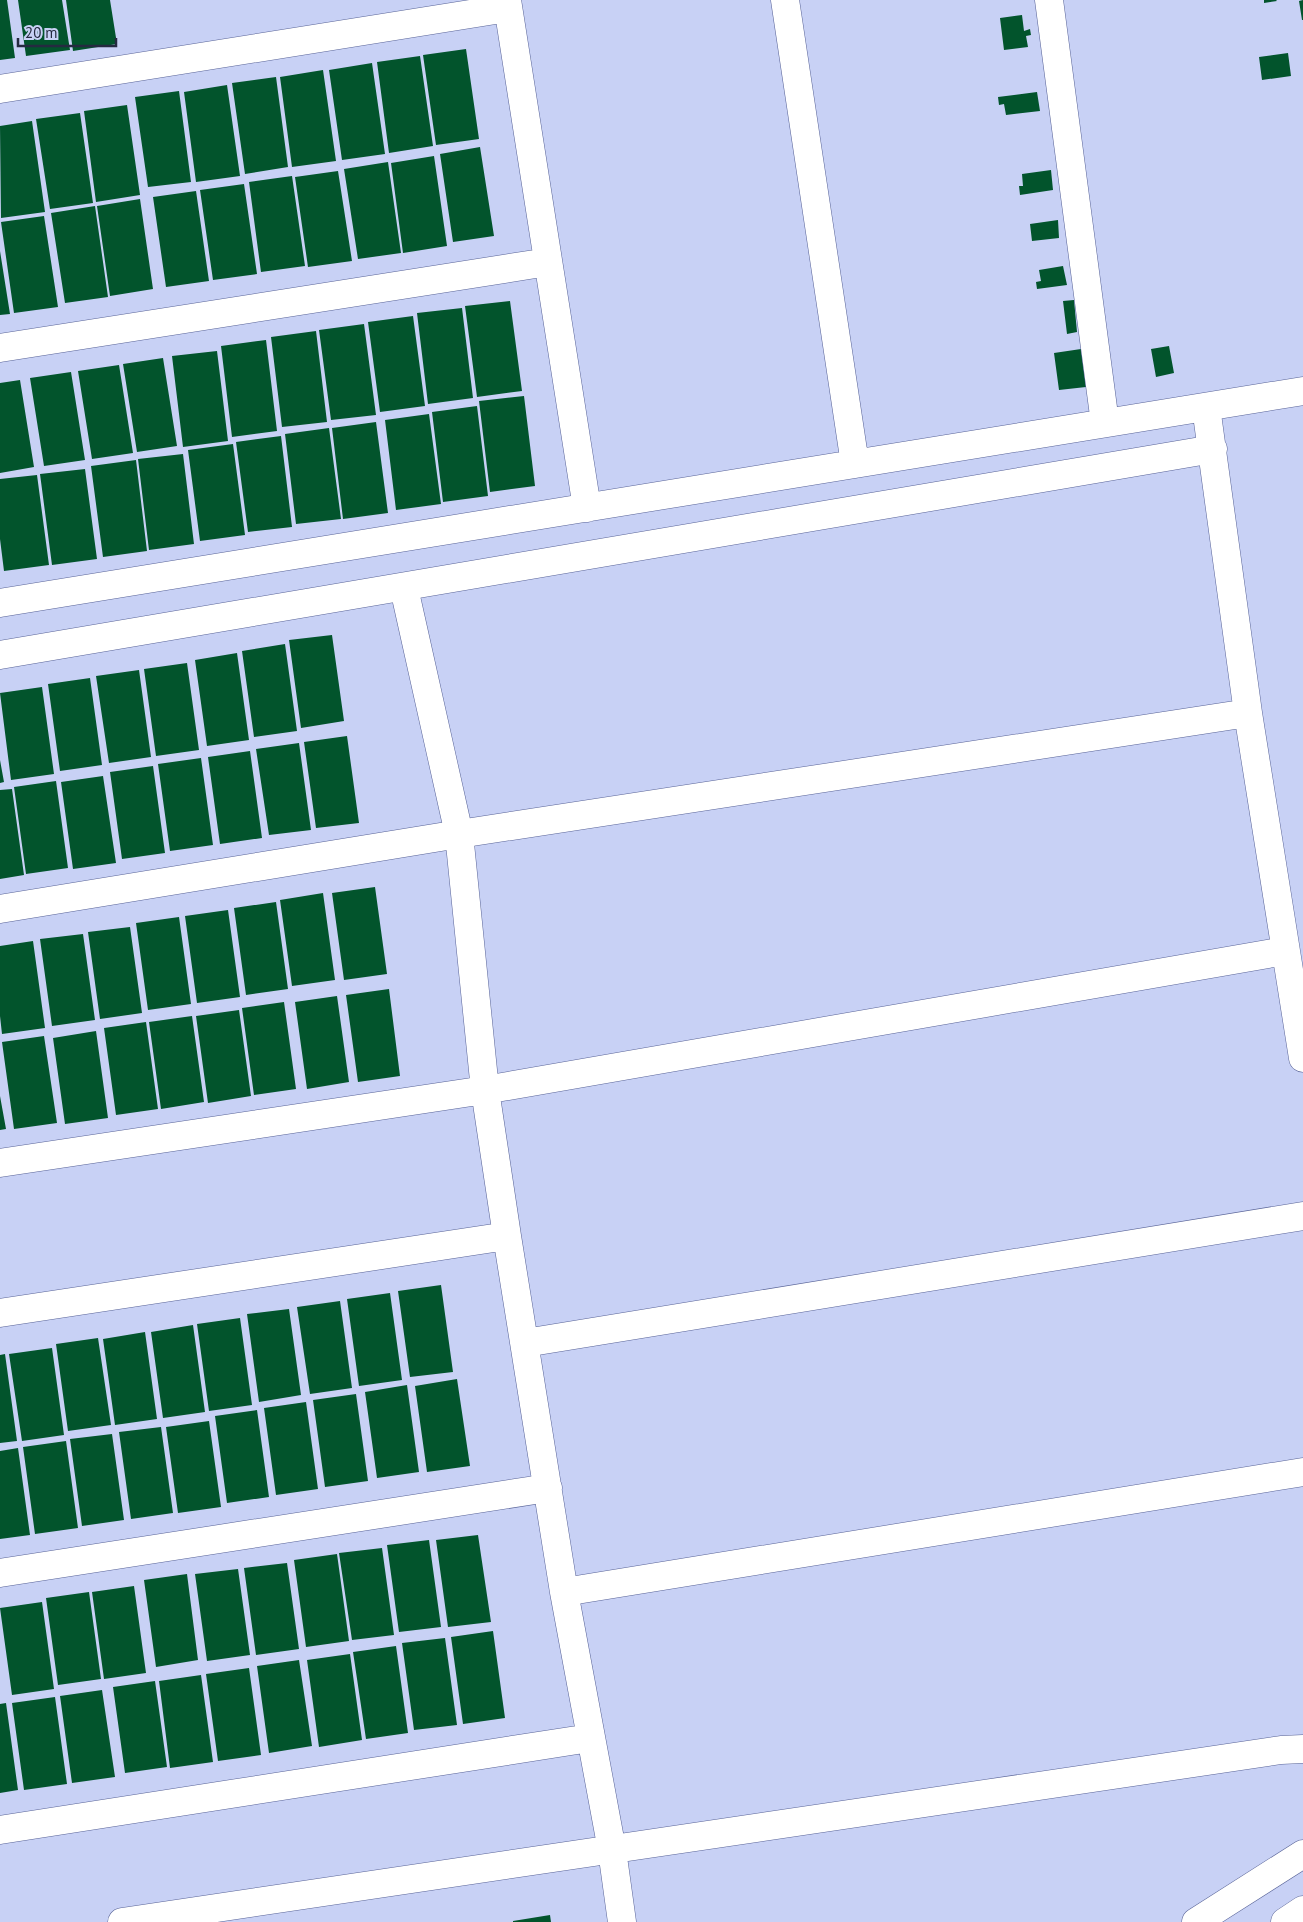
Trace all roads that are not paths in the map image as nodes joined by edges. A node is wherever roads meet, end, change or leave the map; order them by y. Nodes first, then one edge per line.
1 (785, 0) edge
2 (1049, 0) edge
3 (508, 4) edge
4 (0, 89) edge
5 (548, 262) junction
6 (0, 348) edge
7 (1303, 391) edge
8 (1206, 407) junction
9 (1105, 423) junction
10 (1213, 449) junction
11 (855, 464) junction
12 (587, 508) junction
13 (404, 588) junction
14 (0, 603) edge
15 (0, 655) edge
16 (1248, 713) junction
17 (459, 834) junction
18 (0, 909) edge
19 (1285, 951) junction
20 (1303, 1058) edge
21 (485, 1090) junction
22 (0, 1163) edge
23 (1303, 1216) edge
24 (507, 1236) junction
25 (0, 1313) edge
26 (524, 1343) junction
27 (1303, 1472) edge
28 (548, 1488) junction
29 (0, 1573) edge
30 (564, 1592) junction
31 (590, 1738) junction
32 (1303, 1749) edge
33 (0, 1830) edge
34 (612, 1850) junction
35 (1303, 1854) edge
36 (1303, 1910) edge
37 (122, 1922) edge
38 (622, 1922) edge
39 (1196, 1922) edge
40 (1285, 1922) edge

1 - 11 street
2 - 9 street
3 - 4 street
3 - 5 street
5 - 6 street
5 - 12 street
7 - 8 street
8 - 9 street
8 - 10 street
9 - 11 street
10 - 13 street
10 - 16 street
11 - 12 street
12 - 14 street
13 - 15 street
13 - 17 street
16 - 17 street
16 - 19 street
17 - 18 street
17 - 21 street
19 - 20 street
19 - 21 street
21 - 22 street
21 - 24 street
23 - 26 street
24 - 25 street
24 - 26 street
26 - 28 street
27 - 30 street
28 - 29 street
28 - 30 street
30 - 31 street
31 - 33 street
31 - 34 street
32 - 34 street
34 - 37 street
34 - 38 street
35 - 39 street
36 - 40 street

